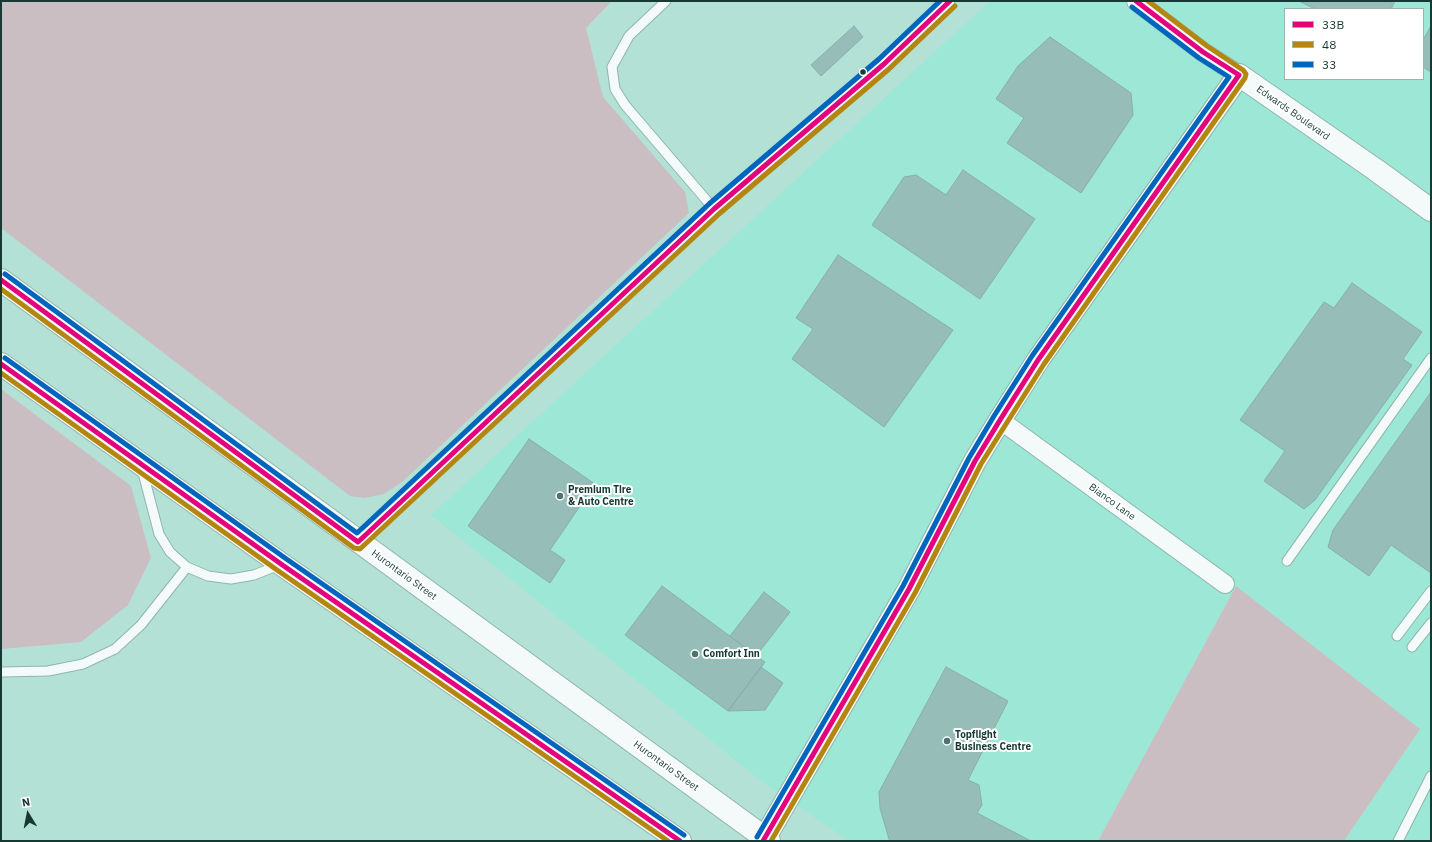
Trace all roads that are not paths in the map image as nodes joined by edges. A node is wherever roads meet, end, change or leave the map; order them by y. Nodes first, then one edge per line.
1 (666, 1) edge
2 (950, 1) edge
3 (1136, 1) edge
4 (1239, 76) junction
5 (714, 209) junction
6 (1431, 210) edge
7 (1, 280) edge
8 (1431, 358) edge
9 (1, 364) edge
10 (1000, 420) junction
11 (141, 466) junction
12 (358, 542) junction
13 (1287, 561) dead end
14 (281, 564) junction
15 (187, 567) junction
16 (1225, 584) dead end
17 (1431, 591) edge
18 (1431, 623) edge
19 (1397, 636) dead end
20 (1412, 647) dead end
21 (1, 672) edge
22 (1431, 776) edge
23 (766, 840) edge
24 (680, 841) edge
25 (1398, 841) edge

1 - 5 lane
2 - 5 lane
3 - 4 street, Edwards Boulevard
4 - 6 main road, Edwards Boulevard
4 - 10 main road
5 - 12 lane
7 - 12 main road, Hurontario Street
8 - 13 lane
9 - 11 main road
10 - 16 street, Bianco Lane
10 - 23 main road
11 - 14 main road
11 - 15 lane
12 - 23 main road, Hurontario Street
14 - 15 lane
14 - 24 main road
15 - 21 lane
17 - 19 lane
18 - 20 lane
22 - 25 lane

